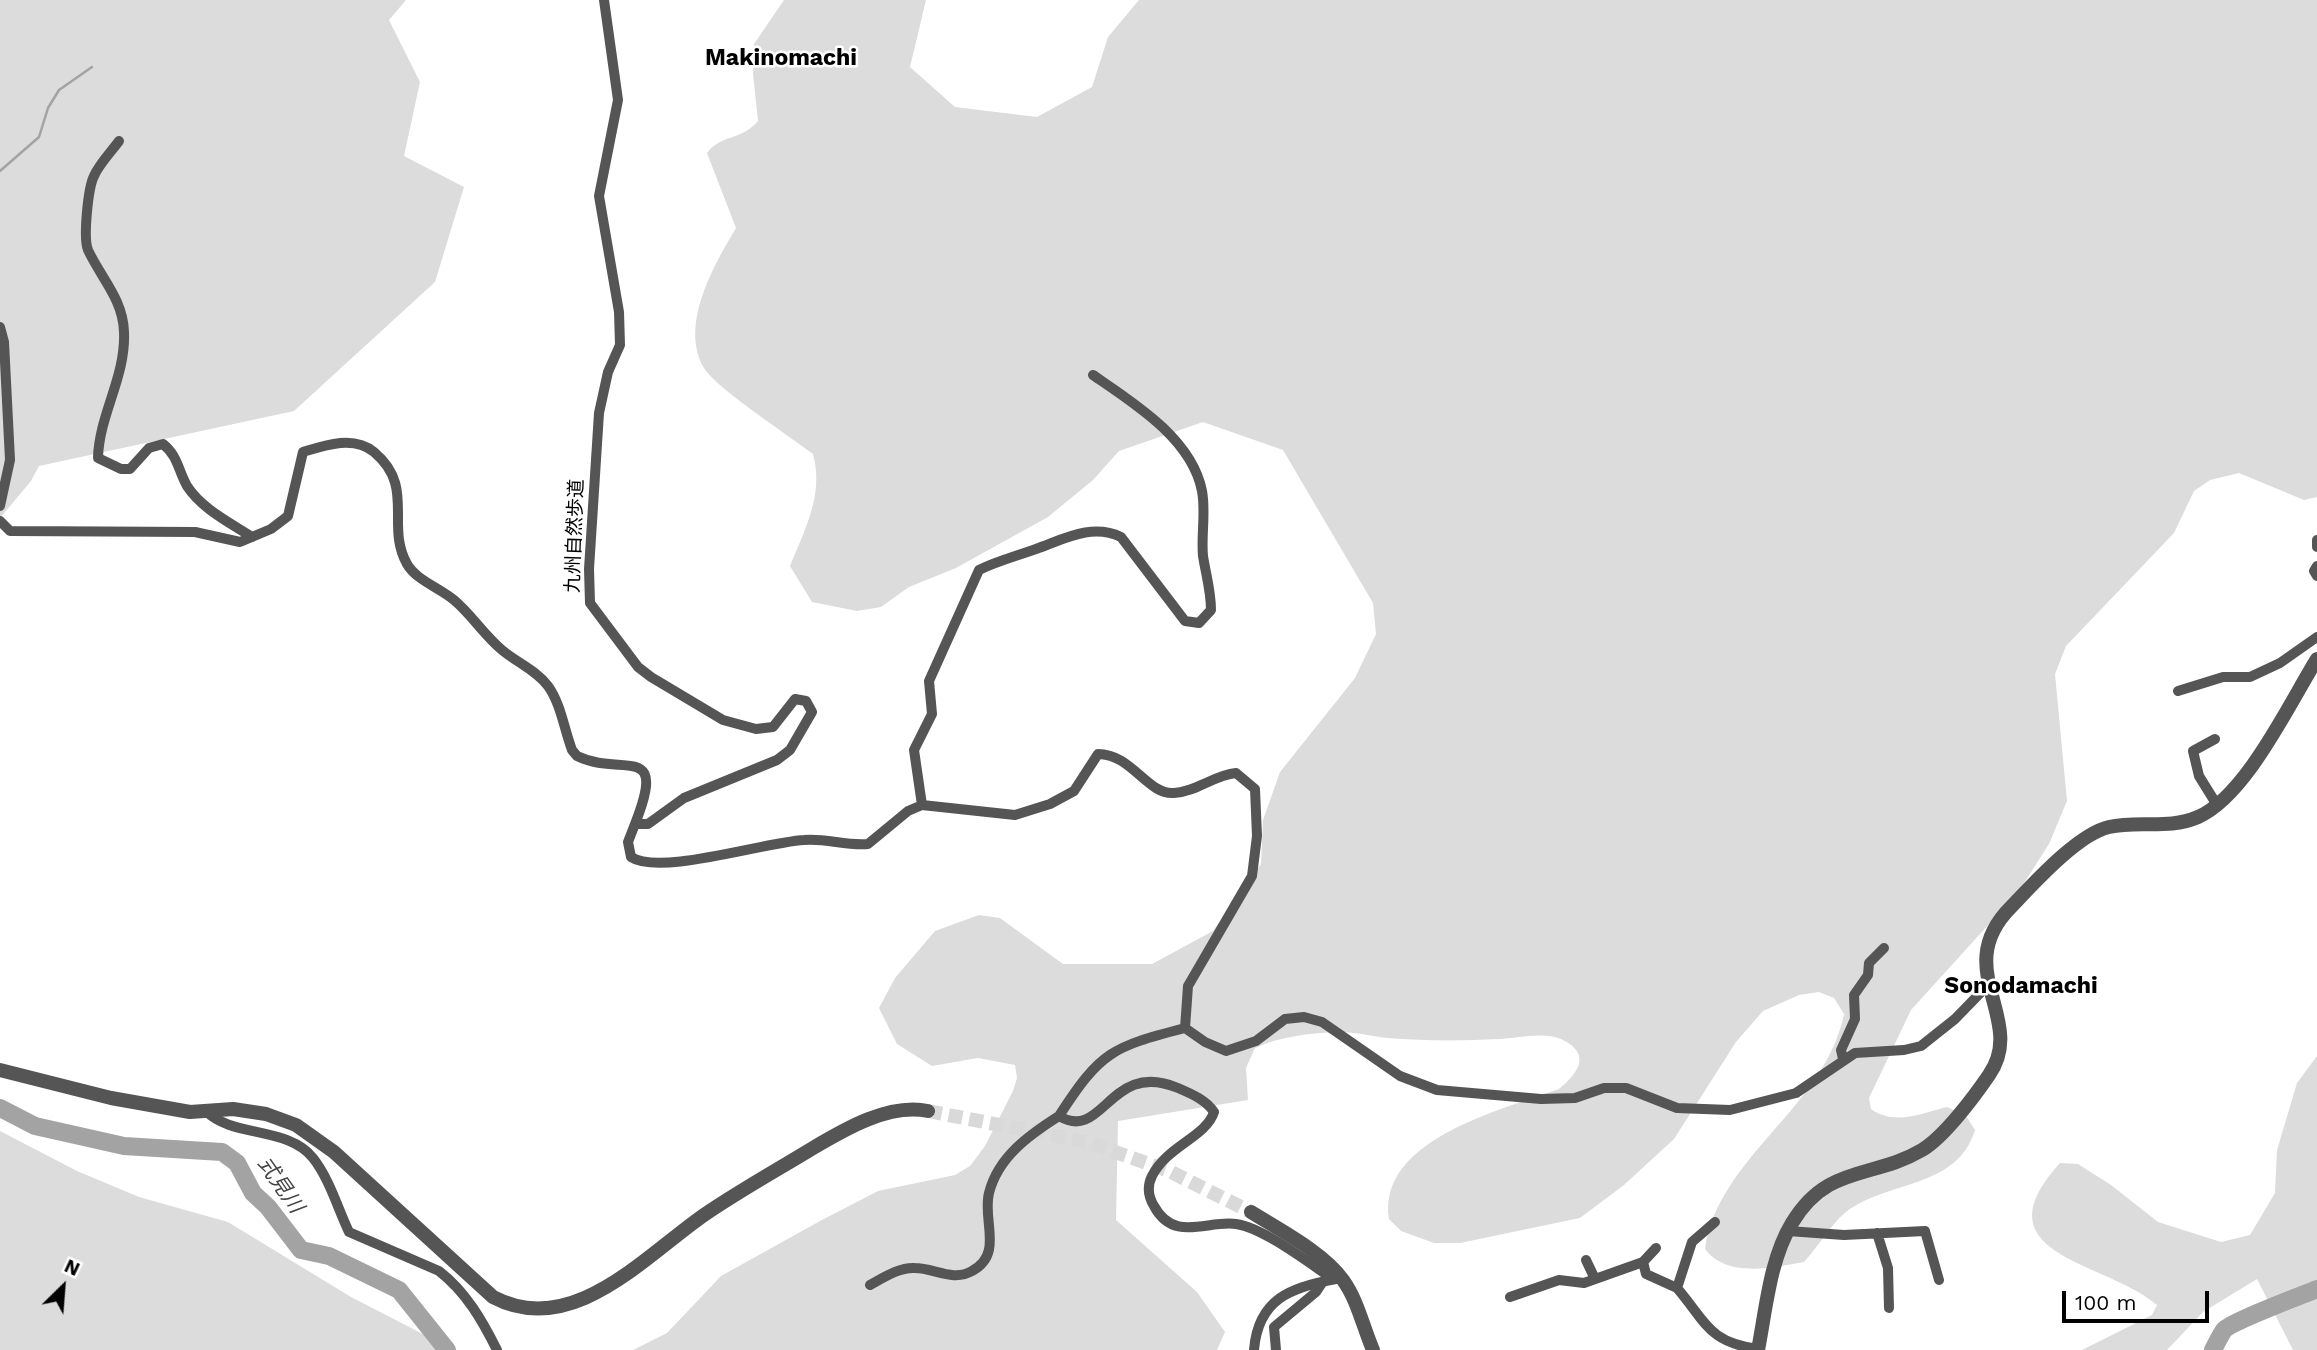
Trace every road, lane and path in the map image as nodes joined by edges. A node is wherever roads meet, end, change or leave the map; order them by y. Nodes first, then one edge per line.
1 (604, 0) edge
2 (119, 141) dead end
3 (0, 327) edge
4 (1093, 375) dead end
5 (0, 506) edge
6 (0, 520) edge
7 (252, 537) junction
8 (2317, 540) edge
9 (2317, 547) edge
10 (2317, 566) edge
11 (2317, 576) edge
12 (2317, 637) edge
13 (2315, 668) edge
14 (2178, 691) dead end
15 (2215, 739) dead end
16 (922, 805) junction
17 (2217, 805) junction
18 (635, 824) junction
19 (1884, 948) dead end
20 (1988, 985) junction
21 (1185, 1028) junction
22 (1843, 1059) junction
23 (0, 1070) edge
24 (206, 1111) junction
25 (928, 1111) tunnel mouth
26 (1059, 1116) junction
27 (1251, 1212) tunnel mouth
28 (1715, 1222) dead end
29 (1788, 1231) junction
30 (1877, 1233) junction
31 (1656, 1248) dead end
32 (1586, 1260) dead end
33 (1643, 1262) junction
34 (1338, 1279) junction
35 (1595, 1279) junction
36 (1939, 1280) dead end
37 (1322, 1283) junction
38 (870, 1285) dead end
39 (1677, 1288) junction
40 (1510, 1297) dead end
41 (1889, 1308) dead end
42 (497, 1350) edge
43 (1254, 1350) edge
44 (1276, 1350) edge
45 (1373, 1350) edge
46 (1758, 1350) edge

1 - 18 street, 九州自然歩道
2 - 7 street
3 - 5 street
4 - 16 street
6 - 7 street
7 - 18 street
8 - 9 street
10 - 11 street
12 - 14 street
13 - 17 street
15 - 17 street
16 - 18 street
16 - 21 street
17 - 20 street
19 - 22 street
20 - 22 street
20 - 29 street
21 - 22 street
21 - 26 street
23 - 24 street
24 - 25 street
24 - 42 street
26 - 34 street
26 - 38 street
27 - 34 street
28 - 39 street
29 - 30 street
29 - 46 street
30 - 36 street
30 - 41 street
31 - 33 street
32 - 35 street
33 - 35 street
33 - 39 street
34 - 37 street
34 - 45 street
35 - 40 street
37 - 43 street
37 - 44 street
39 - 46 street

